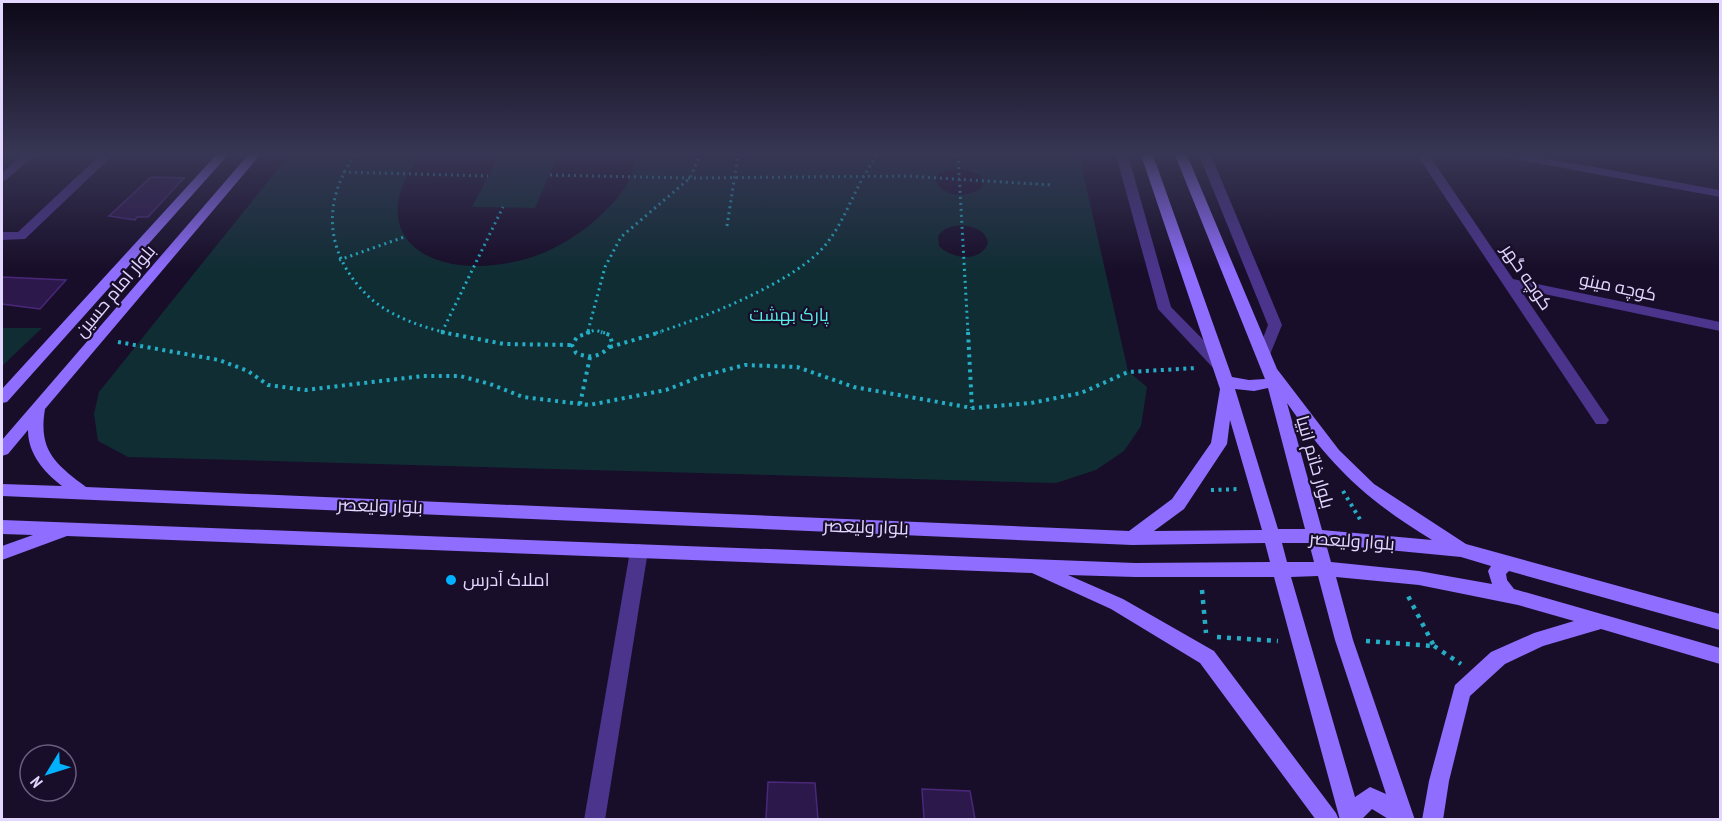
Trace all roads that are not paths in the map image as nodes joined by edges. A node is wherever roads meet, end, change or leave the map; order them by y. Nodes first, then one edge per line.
1 (66, 193) edge
2 (187, 193) edge
3 (222, 193) edge
4 (1133, 193) edge
5 (1160, 193) edge
6 (1197, 193) edge
7 (1221, 193) edge
8 (1449, 193) edge
9 (2, 236) edge
10 (1508, 282) junction
11 (1720, 327) edge
12 (1268, 368) junction
13 (1225, 378) junction
14 (2, 398) edge
15 (39, 407) junction
16 (1601, 420) dead end
17 (2, 450) edge
18 (2, 490) edge
19 (83, 494) junction
20 (2, 526) edge
21 (70, 529) junction
22 (1317, 536) junction
23 (1132, 538) junction
24 (1272, 538) junction
25 (1461, 550) junction
26 (639, 551) junction
27 (2, 553) edge
28 (1506, 563) junction
29 (1031, 566) junction
30 (1280, 568) junction
31 (1325, 569) junction
32 (1509, 595) junction
33 (1599, 622) junction
34 (1720, 622) edge
35 (1720, 656) edge
36 (1404, 817) edge
37 (1350, 818) edge
38 (594, 819) edge
39 (1329, 819) edge
40 (1432, 819) edge

1 - 9 street
2 - 14 main road, بلوار امام حسین
3 - 15 main road, بلوار امام حسین
4 - 13 street
5 - 13 main road
6 - 12 main road, بلوار خاتم انبیا
7 - 12 street
8 - 10 street, کوچه گهر
10 - 11 street, کوچه مینو
10 - 16 street, کوچه گهر
12 - 13 main road
12 - 22 main road, بلوار خاتم انبیا
12 - 25 main road
13 - 23 main road
13 - 24 main road
15 - 17 main road, بلوار امام حسین
15 - 19 main road
18 - 19 main road, بلوار ولیعصر
19 - 23 main road, بلوار ولیعصر
20 - 21 main road, بلوار ولیعصر
21 - 26 main road, بلوار ولیعصر
21 - 27 main road
22 - 24 main road, بلوار ولیعصر
22 - 25 main road, بلوار ولیعصر
22 - 31 main road, بلوار خاتم انبیا
23 - 24 main road, بلوار ولیعصر
24 - 30 main road
25 - 28 main road, بلوار ولیعصر
26 - 29 main road, بلوار ولیعصر
26 - 38 street
28 - 32 main road
28 - 34 main road, بلوار ولیعصر
29 - 30 main road, بلوار ولیعصر
29 - 39 main road
30 - 31 main road, بلوار ولیعصر
30 - 37 main road
31 - 32 main road, بلوار ولیعصر
31 - 36 main road, بلوار خاتم انبیا
32 - 33 main road, بلوار ولیعصر
33 - 35 main road, بلوار ولیعصر
33 - 40 main road
36 - 37 main road

